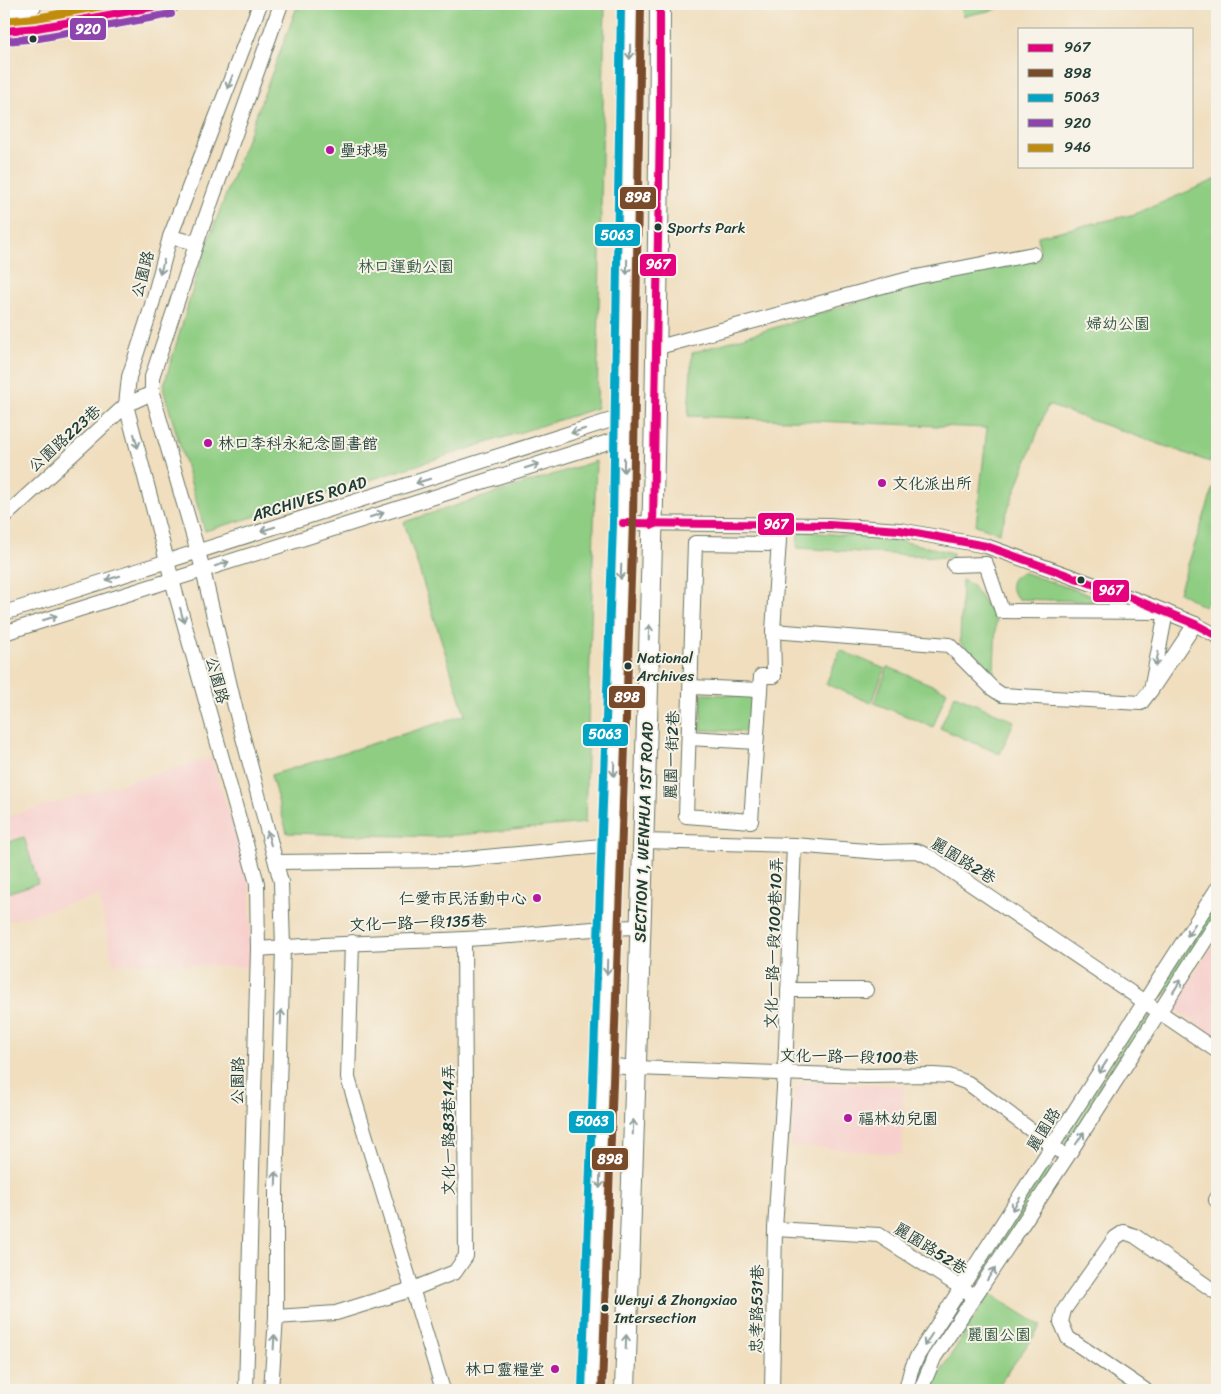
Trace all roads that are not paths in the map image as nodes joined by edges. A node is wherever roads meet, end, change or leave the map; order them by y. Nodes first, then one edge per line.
1 (32, 4) edge
2 (169, 4) edge
3 (260, 4) edge
4 (281, 4) edge
5 (630, 4) edge
6 (660, 4) edge
7 (4, 9) edge
8 (4, 31) edge
9 (243, 49) junction
10 (263, 56) junction
11 (170, 237) junction
12 (196, 243) junction
13 (1033, 254) dead end
14 (655, 348) junction
15 (152, 393) junction
16 (126, 405) junction
17 (624, 416) junction
18 (624, 437) junction
19 (4, 517) edge
20 (623, 523) junction
21 (653, 524) junction
22 (780, 525) junction
23 (778, 544) junction
24 (198, 552) junction
25 (167, 561) junction
26 (954, 565) dead end
27 (203, 570) junction
28 (172, 580) junction
29 (1166, 612) junction
30 (4, 613) edge
31 (1195, 624) junction
32 (773, 631) junction
33 (4, 633) edge
34 (1217, 636) edge
35 (691, 687) junction
36 (760, 690) junction
37 (1150, 690) junction
38 (689, 738) junction
39 (756, 742) junction
40 (642, 841) junction
41 (612, 845) junction
42 (794, 846) junction
43 (276, 862) junction
44 (281, 882) junction
45 (256, 883) junction
46 (1217, 889) edge
47 (1217, 922) edge
48 (608, 927) junction
49 (640, 927) junction
50 (464, 940) junction
51 (352, 942) junction
52 (283, 947) junction
53 (258, 949) junction
54 (788, 990) junction
55 (866, 990) dead end
56 (1144, 1002) junction
57 (1160, 1012) junction
58 (1217, 1051) edge
59 (604, 1065) junction
60 (635, 1068) junction
61 (785, 1072) junction
62 (1053, 1147) junction
63 (1067, 1157) junction
64 (276, 1198) junction
65 (252, 1200) junction
66 (776, 1229) junction
67 (962, 1288) junction
68 (413, 1289) junction
69 (1217, 1293) edge
70 (975, 1297) junction
71 (276, 1317) junction
72 (246, 1390) edge
73 (272, 1390) edge
74 (443, 1390) edge
75 (592, 1390) edge
76 (624, 1390) edge
77 (772, 1390) edge
78 (906, 1390) edge
79 (922, 1390) edge
80 (1144, 1390) edge

1 - 7 main road
2 - 8 main road
3 - 9 street, 公園路
4 - 10 street, 公園路
5 -> 17 main road, SECTION 1, WENHUA 1ST ROAD
6 - 14 main road, SECTION 1, WENHUA 1ST ROAD
9 - 10 street
9 -> 11 street, 公園路
10 - 12 street, 公園路
11 - 12 street
11 -> 16 street, 公園路
12 - 15 street, 公園路
13 - 14 street
14 - 21 main road, SECTION 1, WENHUA 1ST ROAD
15 - 16 street, 公園路223巷
15 - 24 street, 公園路
16 - 19 street, 公園路223巷
16 -> 25 street, 公園路
17 - 18 main road, SECTION 1, WENHUA 1ST ROAD
17 -> 24 street, ARCHIVES ROAD
18 -> 20 main road, SECTION 1, WENHUA 1ST ROAD
27 -> 18 street
20 - 21 street
20 -> 41 main road, SECTION 1, WENHUA 1ST ROAD
21 - 22 street
40 -> 21 main road, SECTION 1, WENHUA 1ST ROAD
22 - 23 street
22 - 29 street
23 - 32 street
23 - 35 street, 麗園一街2巷
24 - 25 street, ARCHIVES ROAD
24 - 27 street, 公園路
25 - 28 street, 公園路
25 -> 30 street, ARCHIVES ROAD
26 - 29 street
27 - 28 street
43 -> 27 street, 公園路
33 -> 28 street
28 -> 45 street, 公園路
29 - 31 street
29 -> 37 street
31 - 34 street
31 - 37 street
32 - 36 street
32 - 37 street
35 - 36 street
35 - 38 street, 麗園一街2巷
36 - 39 street, 麗園一街2巷
38 - 39 street
38 - 39 street, 麗園一街2巷
40 - 42 street, 麗園路2巷
40 - 49 main road, SECTION 1, WENHUA 1ST ROAD
41 - 43 street
41 - 48 main road, SECTION 1, WENHUA 1ST ROAD
42 - 54 street, 文化一路一段100巷10弄
42 - 56 street, 麗園路2巷
43 - 44 street, 公園路
44 - 45 street
44 - 52 street, 公園路
45 - 53 street, 公園路
46 -> 56 street, 麗園路
57 -> 47 street
48 - 49 street, 文化一路一段135巷
48 - 50 street, 文化一路一段135巷
48 -> 59 main road, SECTION 1, WENHUA 1ST ROAD
49 - 60 main road, SECTION 1, WENHUA 1ST ROAD
50 - 51 street, 文化一路一段135巷
50 - 68 street, 文化一路83巷14弄
51 - 52 street, 文化一路一段135巷
51 - 68 street
52 - 53 street, 文化一路一段135巷
64 -> 52 street, 公園路
53 - 65 street, 公園路
54 - 55 street
54 - 61 street, 文化一路一段100巷10弄
56 - 57 street, 麗園路2巷
56 -> 62 street, 麗園路
57 - 58 street, 麗園路2巷
63 -> 57 street
59 - 60 street, 文化一路一段100巷
59 -> 75 main road, SECTION 1, WENHUA 1ST ROAD
60 - 61 street, 文化一路一段100巷
76 -> 60 main road, SECTION 1, WENHUA 1ST ROAD
61 - 62 street, 文化一路一段100巷
61 - 66 street, 文化一路一段100巷10弄
62 - 63 street, 文化一路一段100巷
62 -> 67 street, 麗園路
70 -> 63 street
64 - 65 street
64 - 71 street, 公園路
65 - 72 street, 公園路
66 - 67 street, 麗園路52巷
66 - 77 street, 忠孝路531巷
67 - 70 street, 麗園路52巷
67 -> 78 street, 麗園路
68 - 71 street, 文化一路83巷14弄
68 - 74 street
69 - 80 street
70 - 79 street
73 -> 71 street, 公園路

